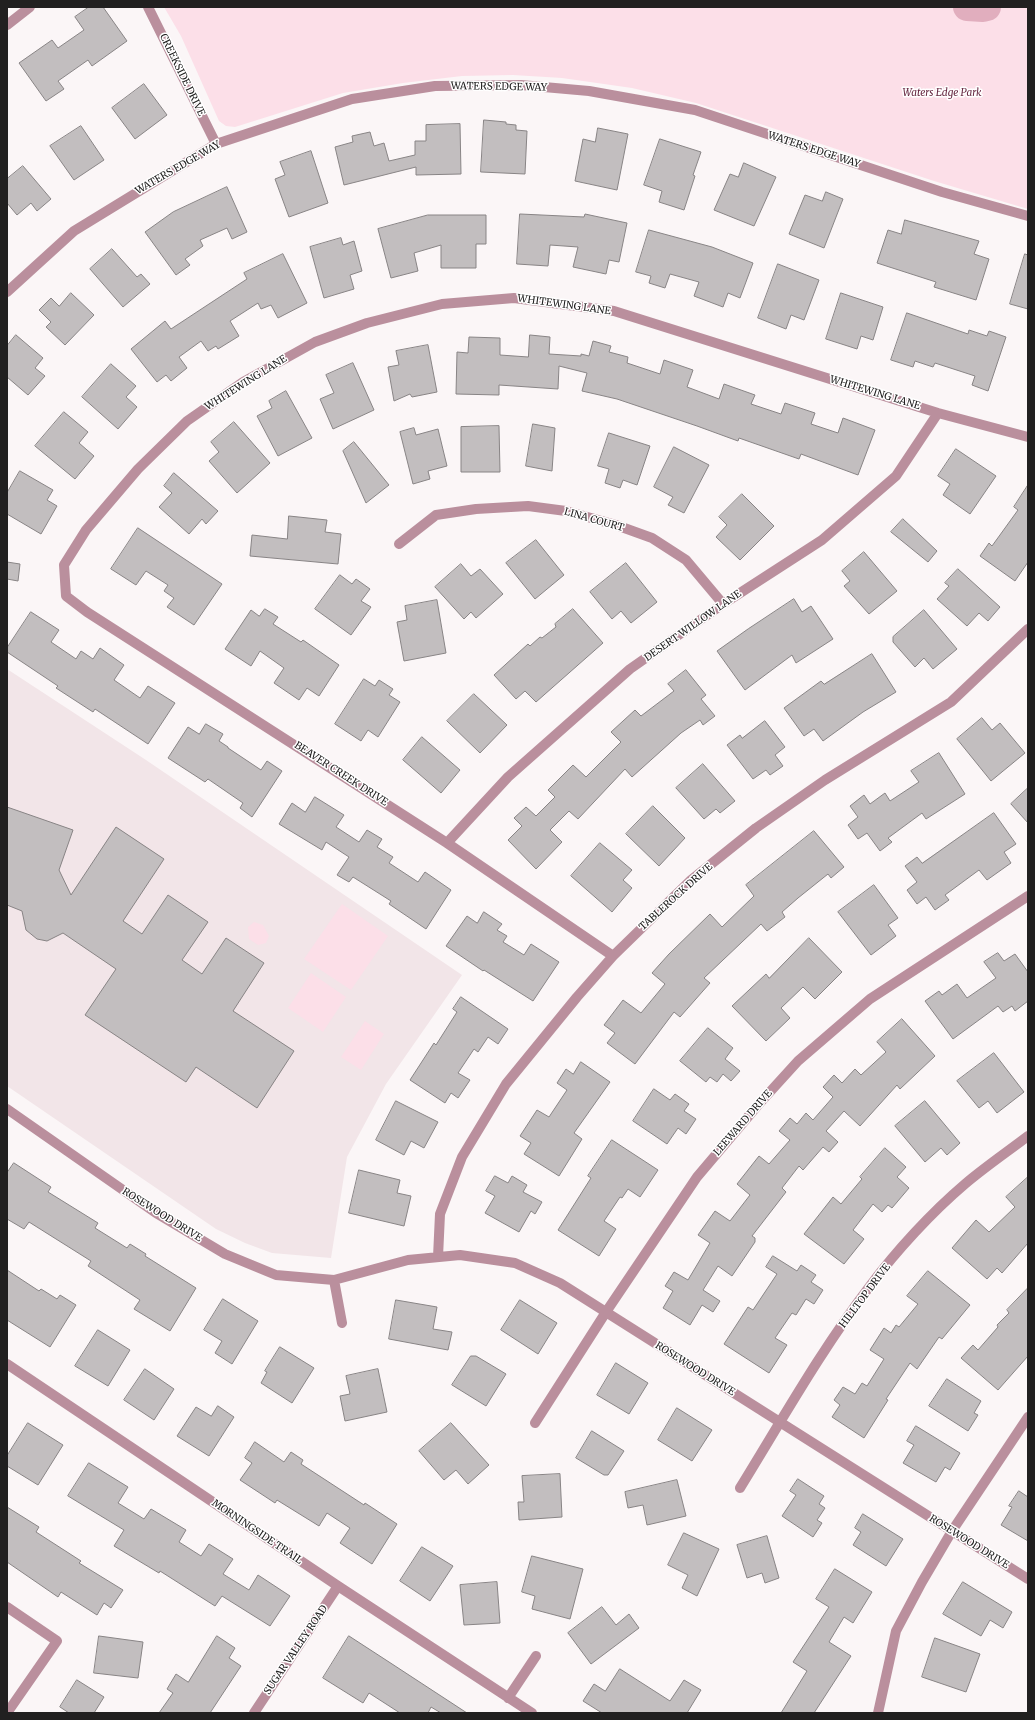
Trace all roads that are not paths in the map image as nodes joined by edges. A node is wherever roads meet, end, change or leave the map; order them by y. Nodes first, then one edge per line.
1 (30, 7) edge
2 (148, 7) edge
3 (7, 25) edge
4 (216, 144) junction
5 (1028, 216) edge
6 (7, 292) edge
7 (938, 413) junction
8 (1028, 436) edge
9 (399, 544) dead end
10 (66, 596) joint
11 (723, 604) junction
12 (1028, 629) edge
13 (447, 842) junction
14 (1028, 896) edge
15 (613, 956) junction
16 (7, 1109) edge
17 (1028, 1136) edge
18 (438, 1257) junction
19 (334, 1280) junction
20 (606, 1312) junction
21 (342, 1323) dead end
22 (7, 1364) edge
23 (1028, 1417) edge
24 (535, 1423) dead end
25 (781, 1423) junction
26 (740, 1488) dead end
27 (952, 1531) junction
28 (1028, 1579) edge
29 (338, 1586) junction
30 (7, 1607) edge
31 (536, 1656) dead end
32 (508, 1698) junction
33 (7, 1713) edge
34 (254, 1713) edge
35 (532, 1713) edge
36 (878, 1713) edge

1 - 3 street
2 - 4 street, CREEKSIDE DRIVE
4 - 5 street, WATERS EDGE WAY
4 - 6 street, WATERS EDGE WAY
7 - 8 street, WHITEWING LANE
7 - 10 street, WHITEWING LANE
7 - 11 street, DESERT WILLOW LANE
9 - 11 street, LINA COURT
10 - 13 street, BEAVER CREEK DRIVE
11 - 13 street, DESERT WILLOW LANE
12 - 15 street, TABLEROCK DRIVE
13 - 15 street, BEAVER CREEK DRIVE
14 - 20 street, LEEWARD DRIVE
15 - 18 street, TABLEROCK DRIVE
16 - 19 street, ROSEWOOD DRIVE
17 - 25 street, HILLTOP DRIVE
18 - 19 street, ROSEWOOD DRIVE
18 - 20 street, ROSEWOOD DRIVE
19 - 21 street
20 - 24 street, LEEWARD DRIVE
20 - 25 street, ROSEWOOD DRIVE
22 - 29 street, MORNINGSIDE TRAIL
23 - 27 street
25 - 26 street, HILLTOP DRIVE
25 - 27 street, ROSEWOOD DRIVE
27 - 28 street, ROSEWOOD DRIVE
27 - 36 street
29 - 32 street, MORNINGSIDE TRAIL
29 - 34 street, SUGAR VALLEY ROAD
30 - 33 street
31 - 32 street
32 - 35 street, MORNINGSIDE TRAIL

